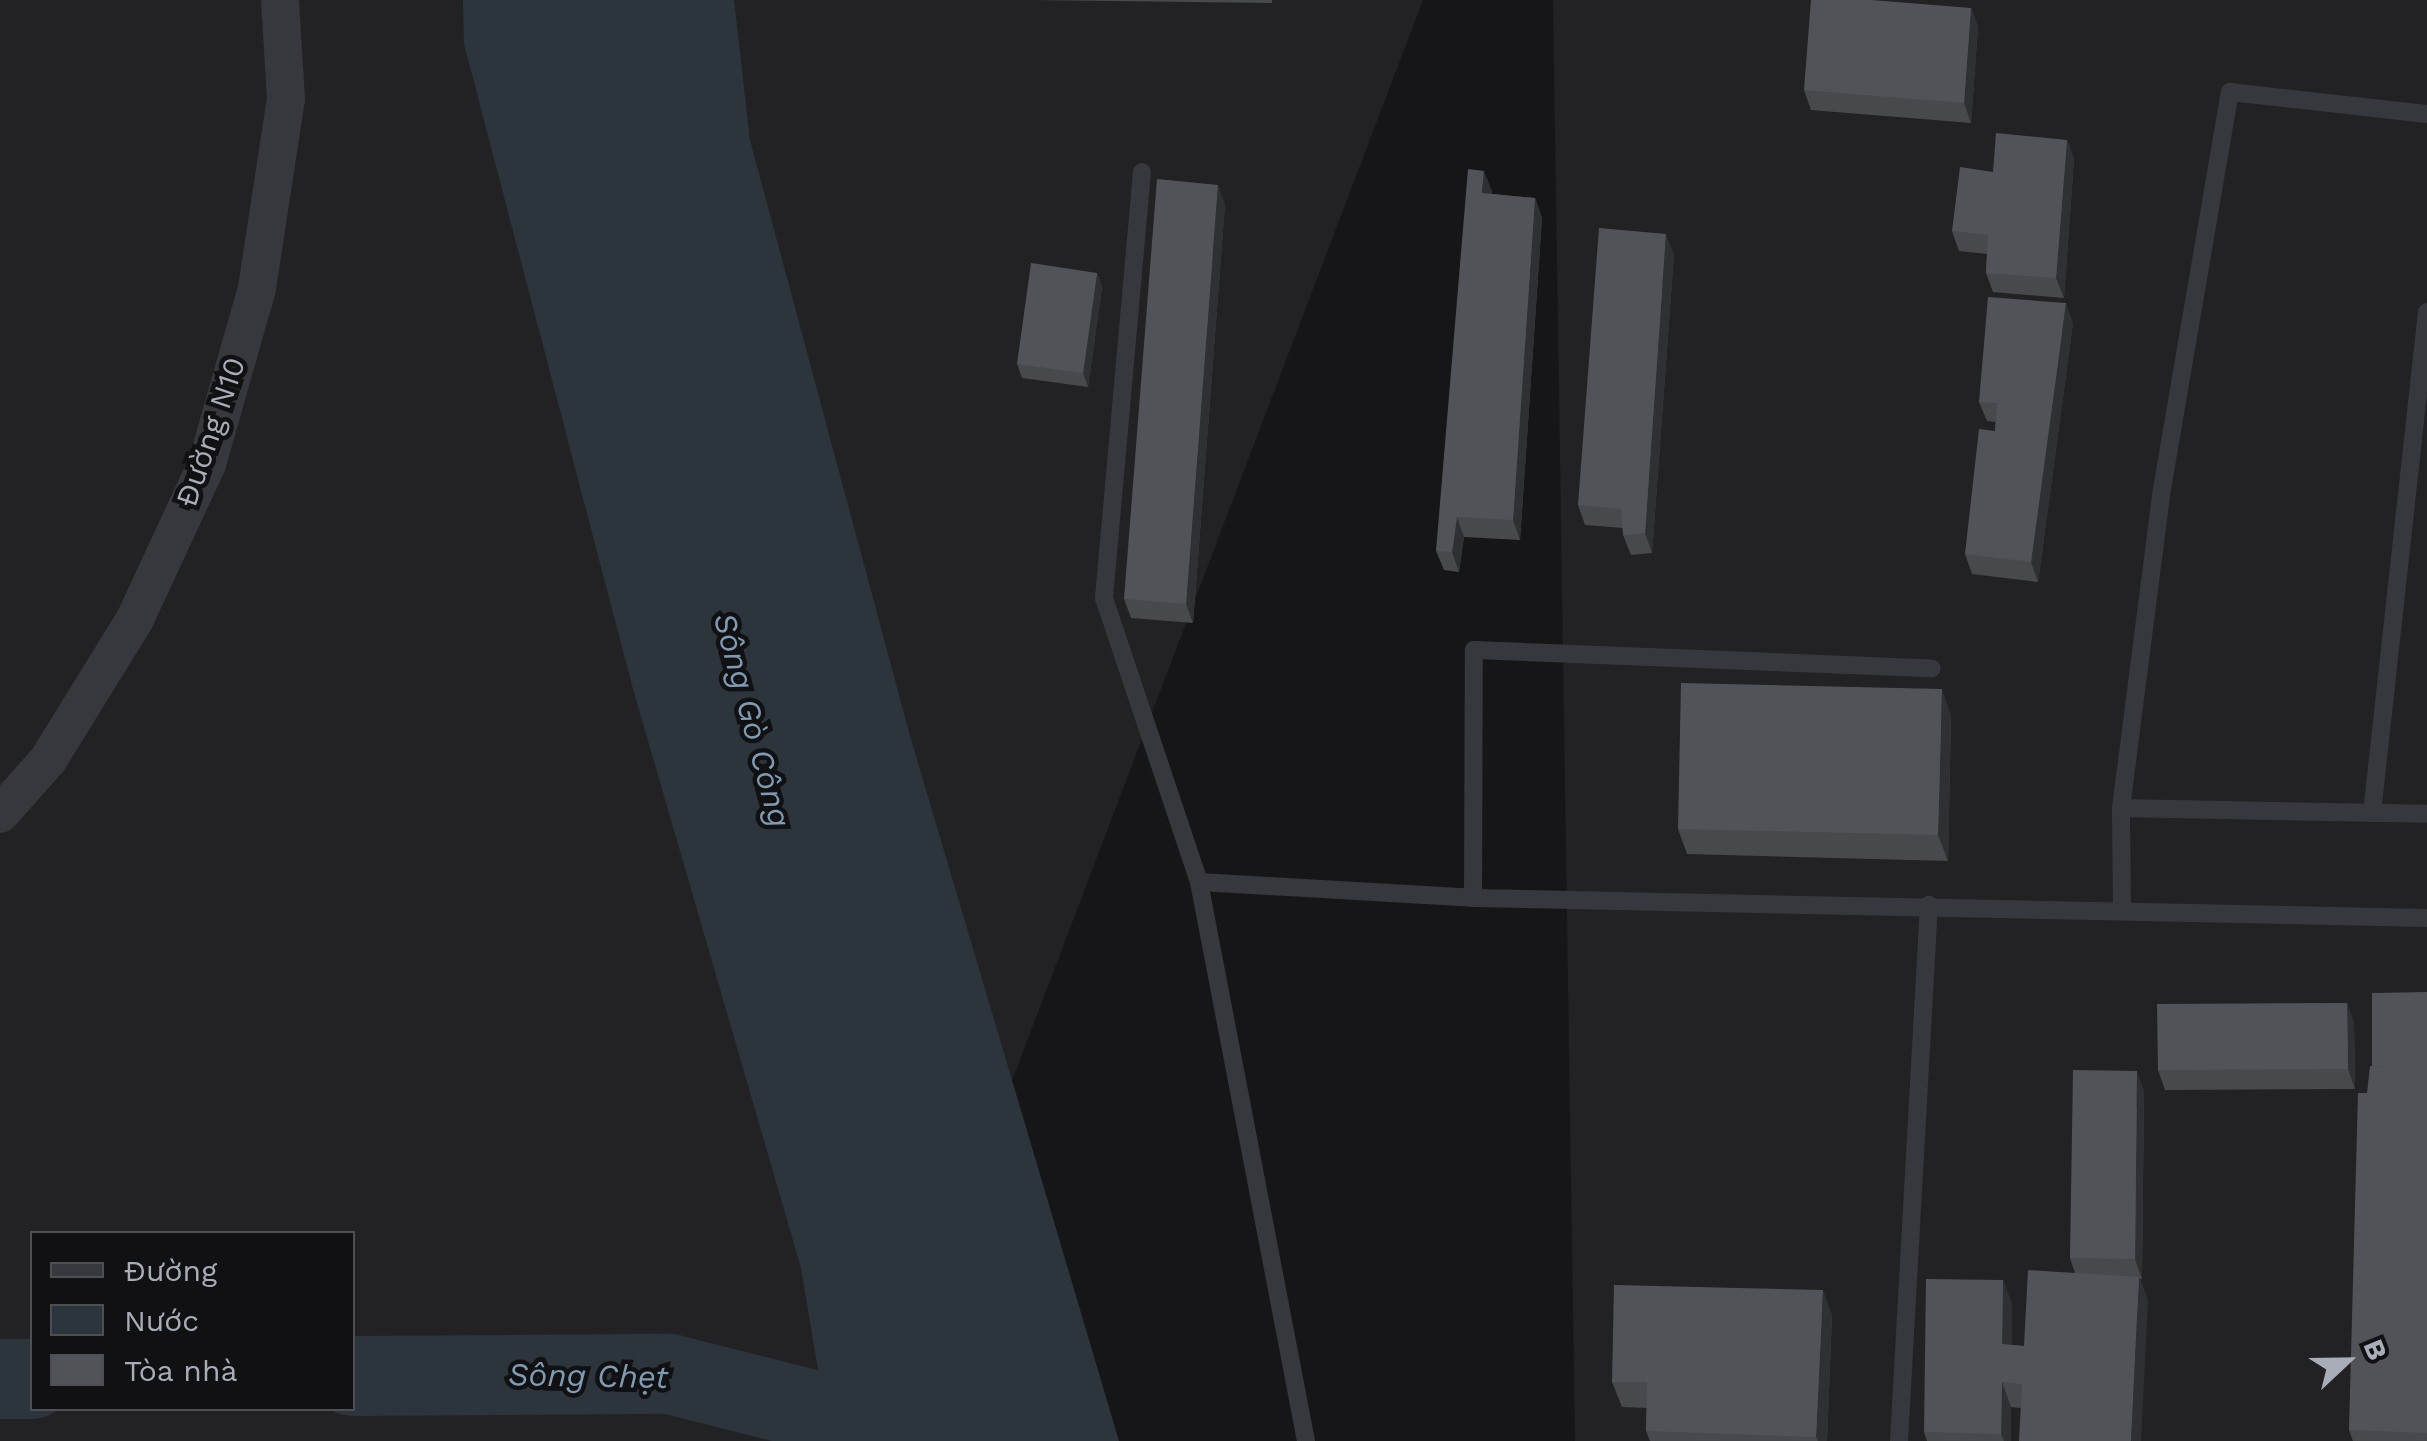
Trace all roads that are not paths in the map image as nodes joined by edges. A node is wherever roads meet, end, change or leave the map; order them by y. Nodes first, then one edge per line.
1 (280, 0) edge
2 (2427, 114) edge
3 (1142, 172) dead end
4 (2427, 312) edge
5 (1932, 668) dead end
6 (2121, 808) junction
7 (2372, 813) junction
8 (0, 814) edge
9 (2427, 814) edge
10 (1199, 882) junction
11 (1473, 898) junction
12 (1928, 904) junction
13 (2122, 910) junction
14 (2427, 918) edge
15 (1306, 1441) edge
16 (1899, 1441) edge

1 - 8 street, Đường N10
2 - 6 lane
3 - 10 lane
4 - 7 lane
5 - 11 lane
6 - 7 lane
6 - 13 lane
7 - 9 lane
10 - 11 lane
10 - 15 lane
11 - 12 lane
12 - 13 lane
12 - 16 lane
13 - 14 lane

